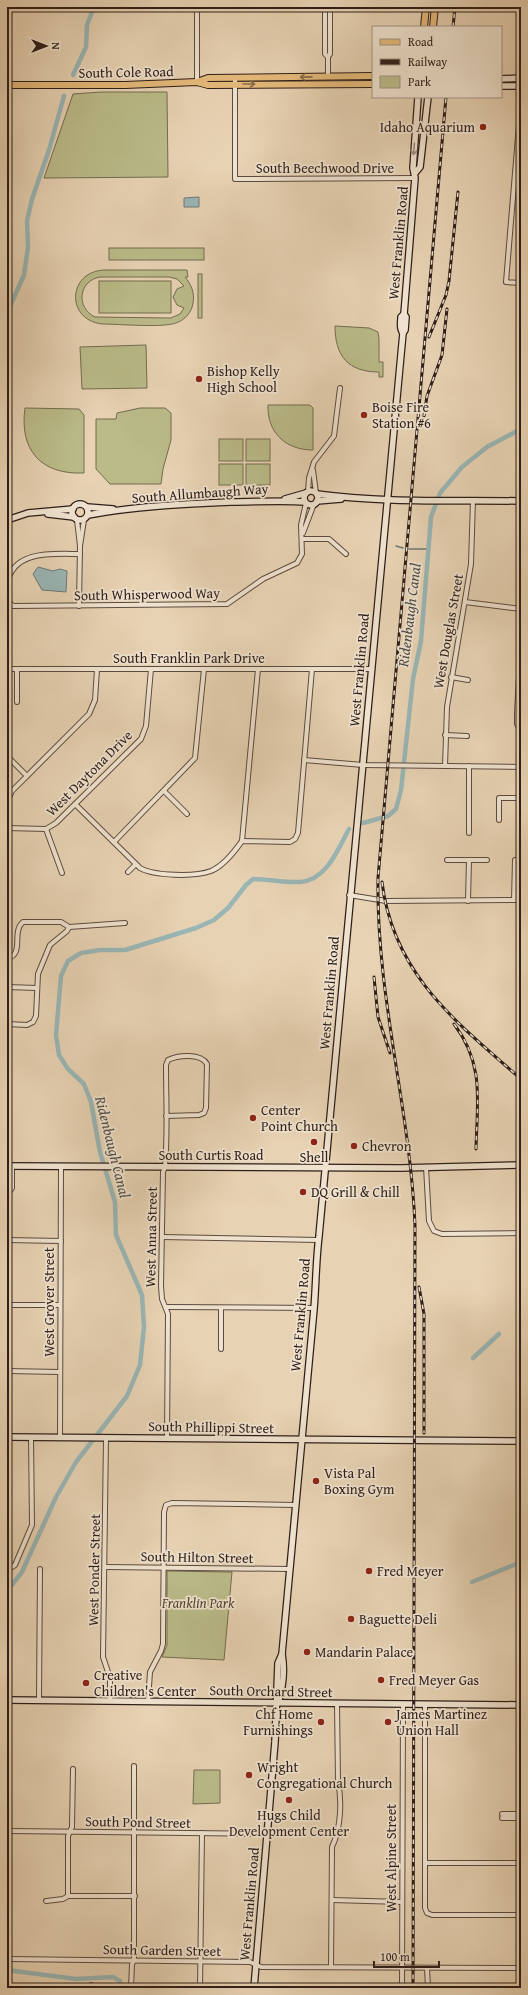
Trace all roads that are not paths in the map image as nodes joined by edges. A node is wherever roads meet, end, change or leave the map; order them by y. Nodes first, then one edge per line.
1 (197, 7) edge
2 (324, 7) edge
3 (330, 7) edge
4 (426, 7) edge
5 (435, 7) edge
6 (424, 26) edge
7 (433, 26) edge
8 (328, 57) junction
9 (372, 76) edge
10 (328, 77) junction
11 (502, 78) edge
12 (521, 78) edge
13 (235, 81) junction
14 (197, 82) junction
15 (372, 84) edge
16 (7, 85) edge
17 (502, 86) edge
18 (521, 86) edge
19 (418, 98) edge
20 (428, 98) edge
21 (521, 100) edge
22 (415, 176) junction
23 (521, 283) edge
24 (340, 388) dead end
25 (312, 469) junction
26 (307, 492) junction
27 (316, 494) junction
28 (346, 498) junction
29 (386, 499) junction
30 (279, 500) junction
31 (473, 500) junction
32 (521, 501) edge
33 (305, 502) junction
34 (315, 503) junction
35 (87, 507) junction
36 (73, 509) junction
37 (123, 510) junction
38 (40, 512) junction
39 (81, 518) junction
40 (7, 520) edge
41 (302, 537) junction
42 (80, 554) junction
43 (346, 554) dead end
44 (7, 584) edge
45 (7, 600) edge
46 (465, 602) junction
47 (79, 606) junction
48 (521, 609) edge
49 (521, 640) edge
50 (7, 669) edge
51 (17, 669) junction
52 (97, 669) junction
53 (151, 669) junction
54 (204, 669) junction
55 (258, 669) junction
56 (312, 669) junction
57 (371, 669) junction
58 (451, 677) junction
59 (468, 680) dead end
60 (520, 686) edge
61 (17, 702) dead end
62 (521, 731) edge
63 (445, 735) junction
64 (467, 736) dead end
65 (10, 759) dead end
66 (304, 760) junction
67 (363, 765) junction
68 (445, 766) junction
69 (469, 766) junction
70 (521, 767) edge
71 (27, 776) junction
72 (164, 791) junction
73 (521, 798) edge
74 (7, 802) edge
75 (76, 804) junction
76 (187, 814) dead end
77 (499, 820) dead end
78 (7, 828) edge
79 (46, 829) junction
80 (469, 833) dead end
81 (242, 841) junction
82 (114, 842) junction
83 (447, 860) dead end
84 (469, 860) junction
85 (487, 860) dead end
86 (521, 860) edge
87 (136, 864) junction
88 (128, 872) dead end
89 (62, 873) dead end
90 (349, 895) junction
91 (514, 900) junction
92 (521, 900) edge
93 (468, 901) junction
94 (125, 922) dead end
95 (69, 927) junction
96 (7, 958) edge
97 (7, 988) edge
98 (36, 988) junction
99 (7, 1024) edge
100 (166, 1116) junction
101 (521, 1165) edge
102 (10, 1166) edge
103 (61, 1166) junction
104 (165, 1167) junction
105 (326, 1167) junction
106 (426, 1167) junction
107 (7, 1195) edge
108 (521, 1233) edge
109 (162, 1236) junction
110 (7, 1240) edge
111 (318, 1240) junction
112 (61, 1241) junction
113 (7, 1305) edge
114 (60, 1305) junction
115 (166, 1307) junction
116 (221, 1308) junction
117 (314, 1308) junction
118 (221, 1349) dead end
119 (7, 1371) edge
120 (60, 1372) junction
121 (7, 1437) edge
122 (31, 1437) junction
123 (60, 1438) junction
124 (103, 1438) junction
125 (167, 1438) junction
126 (301, 1440) junction
127 (521, 1441) edge
128 (295, 1505) junction
129 (10, 1567) edge
130 (105, 1567) junction
131 (164, 1568) junction
132 (40, 1569) dead end
133 (289, 1569) junction
134 (7, 1700) edge
135 (39, 1700) junction
136 (110, 1701) junction
137 (148, 1701) junction
138 (278, 1703) junction
139 (337, 1704) junction
140 (403, 1705) junction
141 (425, 1705) junction
142 (521, 1705) edge
143 (134, 1766) dead end
144 (73, 1769) dead end
145 (521, 1814) edge
146 (521, 1818) edge
147 (7, 1831) edge
148 (70, 1832) junction
149 (135, 1833) junction
150 (202, 1833) junction
151 (268, 1834) junction
152 (425, 1863) junction
153 (521, 1863) edge
154 (68, 1896) junction
155 (135, 1896) junction
156 (332, 1900) junction
157 (46, 1901) dead end
158 (402, 1902) junction
159 (521, 1915) edge
160 (7, 1959) edge
161 (134, 1960) junction
162 (200, 1961) junction
163 (256, 1965) junction
164 (331, 1967) junction
165 (402, 1968) junction
166 (427, 1968) junction
167 (521, 1968) edge
168 (131, 1988) edge
169 (200, 1988) edge
170 (254, 1988) edge
171 (402, 1988) edge
172 (428, 1988) edge

1 - 14 street
2 - 8 street
3 - 8 street
4 - 6 main road
5 - 7 main road
8 - 10 street
9 - 10 main road, South Cole Road
10 -> 13 main road, South Cole Road
11 - 12 main road
13 - 14 main road, South Cole Road
13 -> 15 main road, South Cole Road
13 - 22 street, South Beechwood Drive
14 - 16 main road, South Cole Road
17 - 18 main road
19 -> 22 main road, West Franklin Road
20 - 22 main road, West Franklin Road
21 - 23 street
22 - 29 main road, West Franklin Road
24 - 25 street
25 - 26 street
25 - 27 street
26 - 27 main road
26 - 30 main road, South Allumbaugh Way
26 - 33 main road
27 - 28 main road
27 - 34 main road
28 - 29 main road
28 - 34 main road
29 - 31 main road
29 - 57 main road, West Franklin Road
30 - 33 main road, South Allumbaugh Way
30 - 37 main road, South Allumbaugh Way
31 - 32 main road
31 - 46 street, West Douglas Street
33 - 34 main road, South Allumbaugh Way
33 - 41 street, South Whisperwood Way
34 - 41 street, South Whisperwood Way
35 - 36 main road, South Allumbaugh Way
35 - 37 main road, South Allumbaugh Way
35 - 39 main road
36 - 38 main road, South Allumbaugh Way
36 - 39 main road
37 - 39 main road, South Allumbaugh Way
38 - 39 main road, South Allumbaugh Way
38 - 40 main road, South Allumbaugh Way
39 - 42 street
41 - 43 street
41 - 47 street, South Whisperwood Way
42 - 44 street
42 - 47 street
45 - 47 street, South Whisperwood Way
46 - 48 street
46 - 58 street, West Douglas Street
49 - 60 street
50 - 51 street, South Franklin Park Drive
51 - 52 street, South Franklin Park Drive
51 - 61 street
52 - 53 street, South Franklin Park Drive
52 - 71 street
53 - 54 street, South Franklin Park Drive
53 - 75 street, West Daytona Drive
54 - 55 street, South Franklin Park Drive
54 - 72 street
55 - 56 street, South Franklin Park Drive
55 - 81 street
56 - 57 street, South Franklin Park Drive
56 - 66 street
57 - 67 main road, West Franklin Road
58 - 59 street
58 - 63 street, West Douglas Street
60 - 62 street
63 - 64 street
63 - 68 street, West Douglas Street
65 - 71 street
66 - 67 street
66 - 81 street
67 - 68 street
67 - 90 main road, West Franklin Road
68 - 69 street
69 - 70 street
69 - 80 street
71 - 74 street
72 - 76 street
72 - 82 street
73 - 77 street
75 - 79 street, West Daytona Drive
75 - 82 street
78 - 79 street, West Daytona Drive
79 - 89 street
81 - 87 street
82 - 87 street
83 - 84 street
84 - 85 street
84 - 93 street
86 - 91 street
87 - 88 street
90 - 93 street
90 - 105 main road, West Franklin Road
91 - 92 street
91 - 93 street
94 - 95 street
95 - 96 street
95 - 98 street
97 - 98 street
98 - 99 street
100 - 100 street, West Anna Street
100 - 104 street, West Anna Street
101 - 106 main road, South Curtis Road
102 - 103 main road, South Curtis Road
102 - 107 street, South Curtis Road
103 - 104 main road, South Curtis Road
103 - 112 street, West Grover Street
104 - 105 main road, South Curtis Road
104 - 109 street, West Anna Street
105 - 106 main road, South Curtis Road
105 - 111 main road, West Franklin Road
106 - 108 street
109 - 111 street
109 - 115 street, West Anna Street
110 - 112 street
111 - 117 main road, West Franklin Road
112 - 114 street, West Grover Street
113 - 114 street
114 - 120 street, West Grover Street
115 - 116 street
115 - 125 street, West Anna Street
116 - 117 street
116 - 118 street
117 - 126 main road, West Franklin Road
119 - 120 street
120 - 123 street, West Grover Street
121 - 122 main road, South Phillippi Street
122 - 123 main road, South Phillippi Street
122 - 129 street
123 - 124 main road, South Phillippi Street
124 - 125 main road, South Phillippi Street
124 - 130 street, West Ponder Street
125 - 126 main road, South Phillippi Street
126 - 127 main road, South Phillippi Street
126 - 128 main road, West Franklin Road
128 - 131 street
128 - 133 main road, West Franklin Road
130 - 131 street, South Hilton Street
130 - 136 street, West Ponder Street
131 - 133 street, South Hilton Street
131 - 137 street
132 - 135 street
133 - 138 main road, West Franklin Road
134 - 135 main road, South Orchard Street
135 - 136 main road, South Orchard Street
136 - 137 main road, South Orchard Street
137 - 138 main road, South Orchard Street
138 - 139 main road, South Orchard Street
138 - 151 main road, West Franklin Road
139 - 140 main road, South Orchard Street
139 - 156 street
140 - 141 main road, South Orchard Street
140 - 158 street, West Alpine Street
141 - 142 main road, South Orchard Street
141 - 152 street
143 - 149 street
144 - 148 street
145 - 146 street
147 - 148 street, South Pond Street
148 - 149 street, South Pond Street
148 - 154 street
149 - 150 street, South Pond Street
149 - 155 street
150 - 151 street, South Pond Street
150 - 162 street
151 - 163 main road, West Franklin Road
152 - 153 street
152 - 159 street
154 - 155 street
154 - 157 street
155 - 161 street
156 - 158 street
156 - 164 street
158 - 165 street, West Alpine Street
160 - 161 street, South Garden Street
161 - 162 street, South Garden Street
161 - 168 street
162 - 163 street, South Garden Street
162 - 169 street
163 - 164 street, South Garden Street
163 - 170 main road, West Franklin Road
164 - 165 street, South Garden Street
165 - 166 street, South Garden Street
165 - 171 street, West Alpine Street
166 - 167 street, South Garden Street
166 - 172 street

